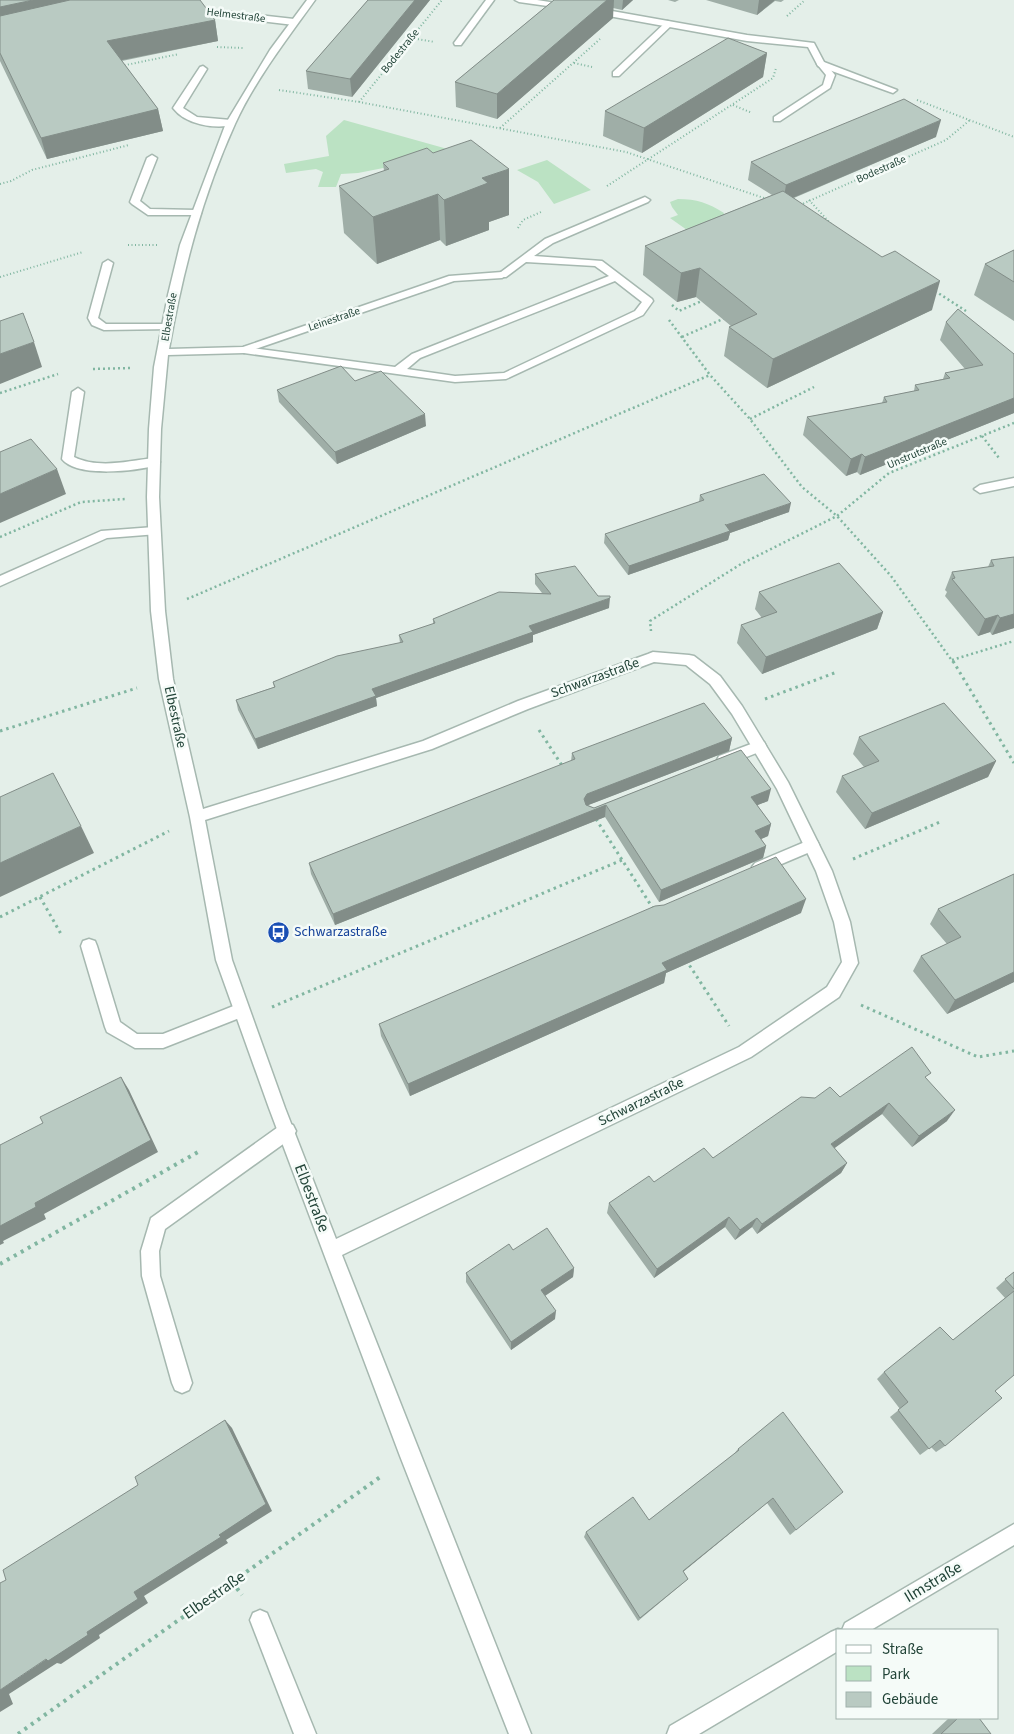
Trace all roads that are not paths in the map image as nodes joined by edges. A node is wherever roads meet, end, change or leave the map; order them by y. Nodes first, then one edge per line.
1 (311, 0) edge
2 (490, 0) edge
3 (519, 0) edge
4 (578, 8) edge
5 (182, 9) edge
6 (587, 10) edge
7 (294, 22) junction
8 (670, 23) junction
9 (458, 43) dead end
10 (821, 64) junction
11 (203, 69) dead end
12 (616, 74) dead end
13 (893, 90) road end
14 (777, 119) dead end
15 (231, 123) junction
16 (152, 158) dead end
17 (645, 200) dead end
18 (196, 213) junction
19 (524, 259) junction
20 (108, 263) dead end
21 (616, 277) junction
22 (167, 327) junction
23 (244, 350) junction
24 (164, 352) junction
25 (397, 371) junction
26 (78, 392) dead end
27 (154, 462) junction
28 (1014, 482) edge
29 (980, 489) dead end
30 (154, 531) junction
31 (0, 580) edge
32 (759, 746) junction
33 (706, 767) edge
34 (197, 817) junction
35 (812, 845) junction
36 (742, 875) edge
37 (89, 946) road end
38 (243, 1014) junction
39 (287, 1131) junction
40 (332, 1250) junction
41 (182, 1382) dead end
42 (1014, 1534) edge
43 (260, 1620) dead end
44 (854, 1629) edge
45 (836, 1640) edge
46 (305, 1734) edge
47 (520, 1734) edge
48 (678, 1734) edge

1 - 7 street, Elbestraße
2 - 9 street
3 - 4 street
5 - 7 street, Helmestraße
6 - 8 street
7 - 15 street, Elbestraße
8 - 10 street
8 - 12 street
10 - 13 street
10 - 14 street
11 - 15 street
15 - 18 street, Elbestraße
16 - 18 street
17 - 19 street
18 - 22 street, Elbestraße
19 - 21 street
19 - 23 street, Leinestraße
20 - 22 street
21 - 25 street
21 - 25 street
22 - 24 street, Elbestraße
23 - 24 street, Leinestraße
23 - 25 street
24 - 27 street, Elbestraße
26 - 27 street
27 - 30 street, Elbestraße
28 - 29 street
30 - 31 street
30 - 34 street, Elbestraße
32 - 33 street
32 - 34 street, Schwarzastraße
32 - 35 street, Schwarzastraße
34 - 38 street, Elbestraße
35 - 36 street
35 - 40 street, Schwarzastraße
37 - 38 street
38 - 39 street, Elbestraße
39 - 40 street, Elbestraße
39 - 41 street
40 - 47 street, Elbestraße
42 - 44 street, Ilmstraße
43 - 46 street
45 - 48 street

